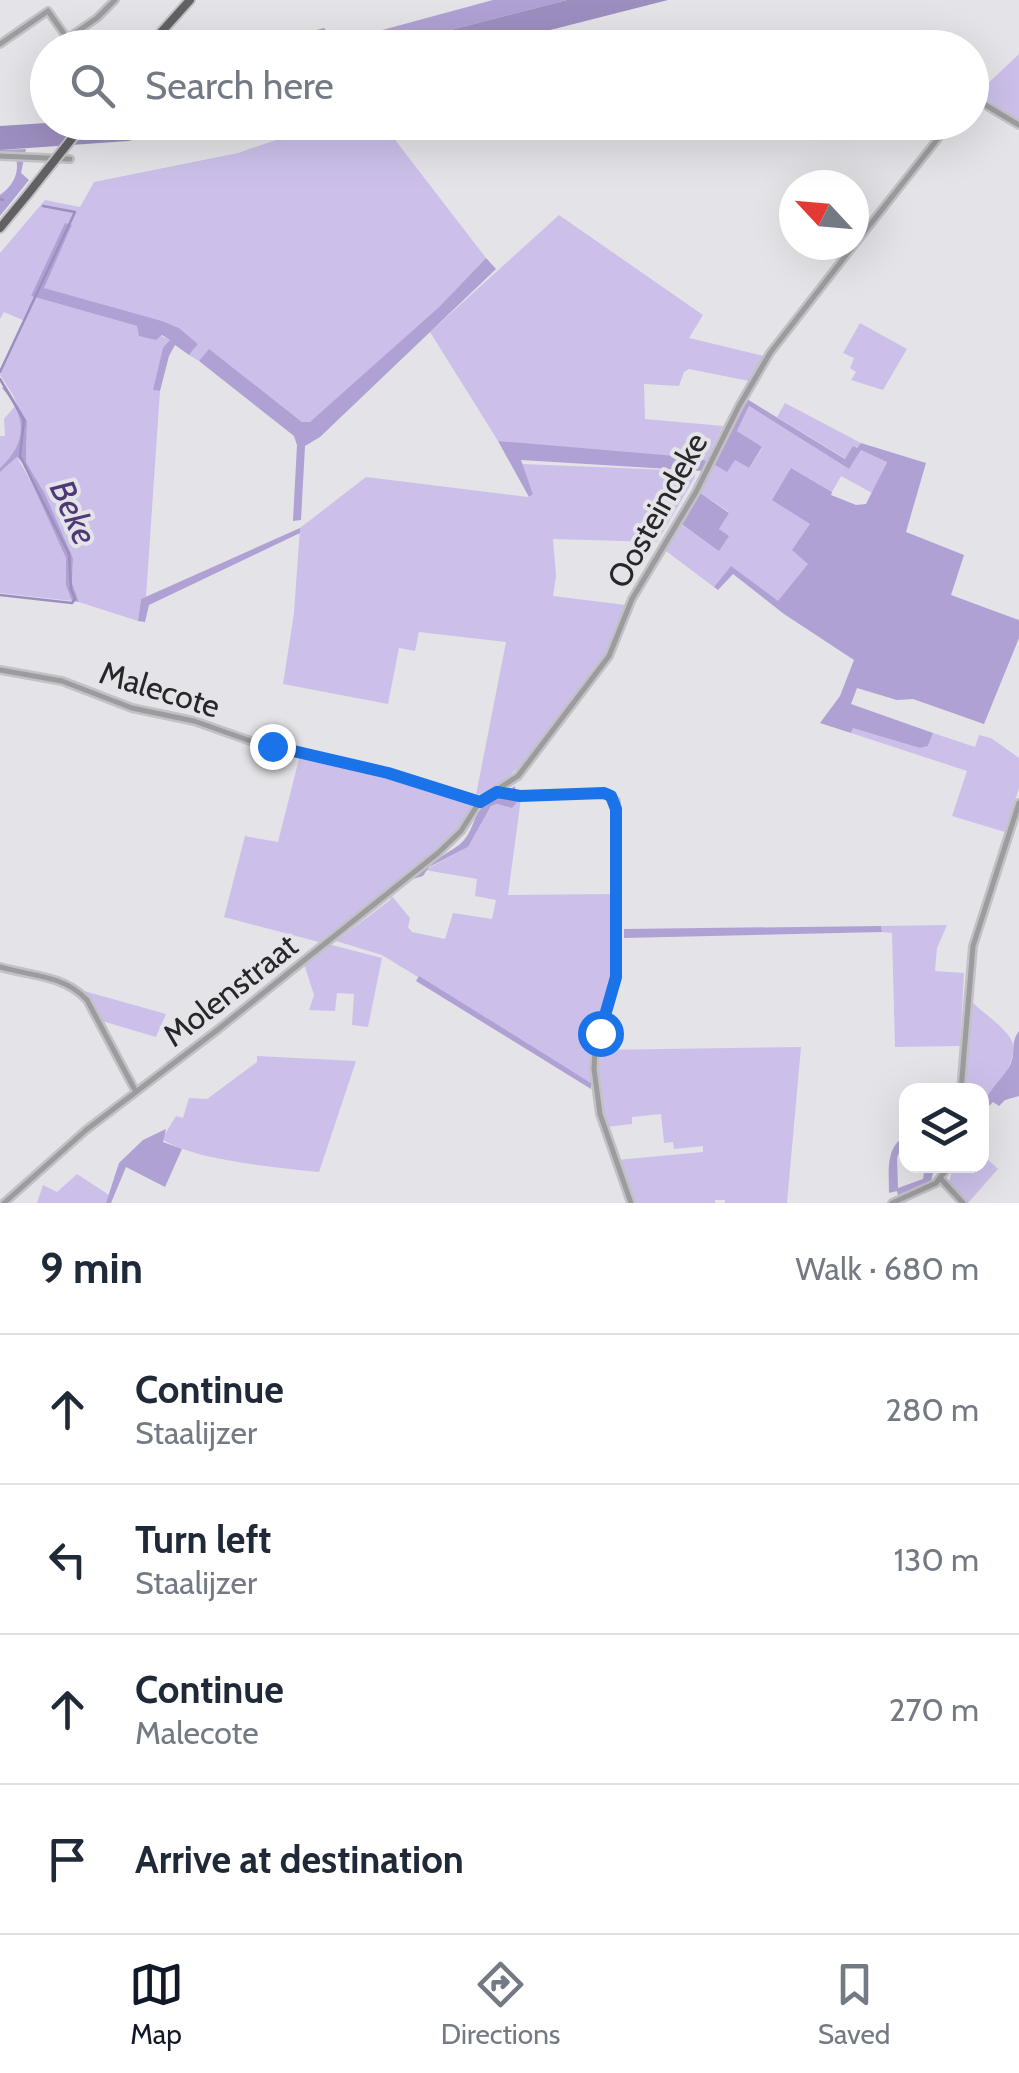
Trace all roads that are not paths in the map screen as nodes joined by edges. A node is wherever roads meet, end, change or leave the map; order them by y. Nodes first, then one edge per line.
1 (115, 0) edge
2 (190, 0) edge
3 (62, 30) edge
4 (80, 30) edge
5 (163, 30) edge
6 (0, 44) edge
7 (989, 107) edge
8 (1019, 125) edge
9 (71, 140) edge
10 (937, 140) edge
11 (0, 156) edge
12 (70, 159) dead end
13 (869, 226) edge
14 (0, 228) edge
15 (842, 260) edge
16 (0, 670) edge
17 (497, 792) junction
18 (1019, 802) edge
19 (479, 804) junction
20 (0, 967) edge
21 (961, 1083) edge
22 (136, 1092) junction
23 (945, 1173) edge
24 (941, 1179) junction
25 (4, 1203) edge
26 (630, 1203) edge
27 (892, 1203) edge
28 (963, 1203) edge

1 - 4 street
2 - 5 main road
3 - 6 street
7 - 8 street
9 - 14 main road, bridge
10 - 13 street, Oosteindeke
11 - 12 street
15 - 17 street, Oosteindeke
16 - 19 street, Malecote
17 - 19 street, Oosteindeke
17 - 26 street
18 - 21 street
19 - 22 street, Molenstraat
20 - 22 street
22 - 25 street, Molenstraat
23 - 24 street
24 - 27 street
24 - 28 street

